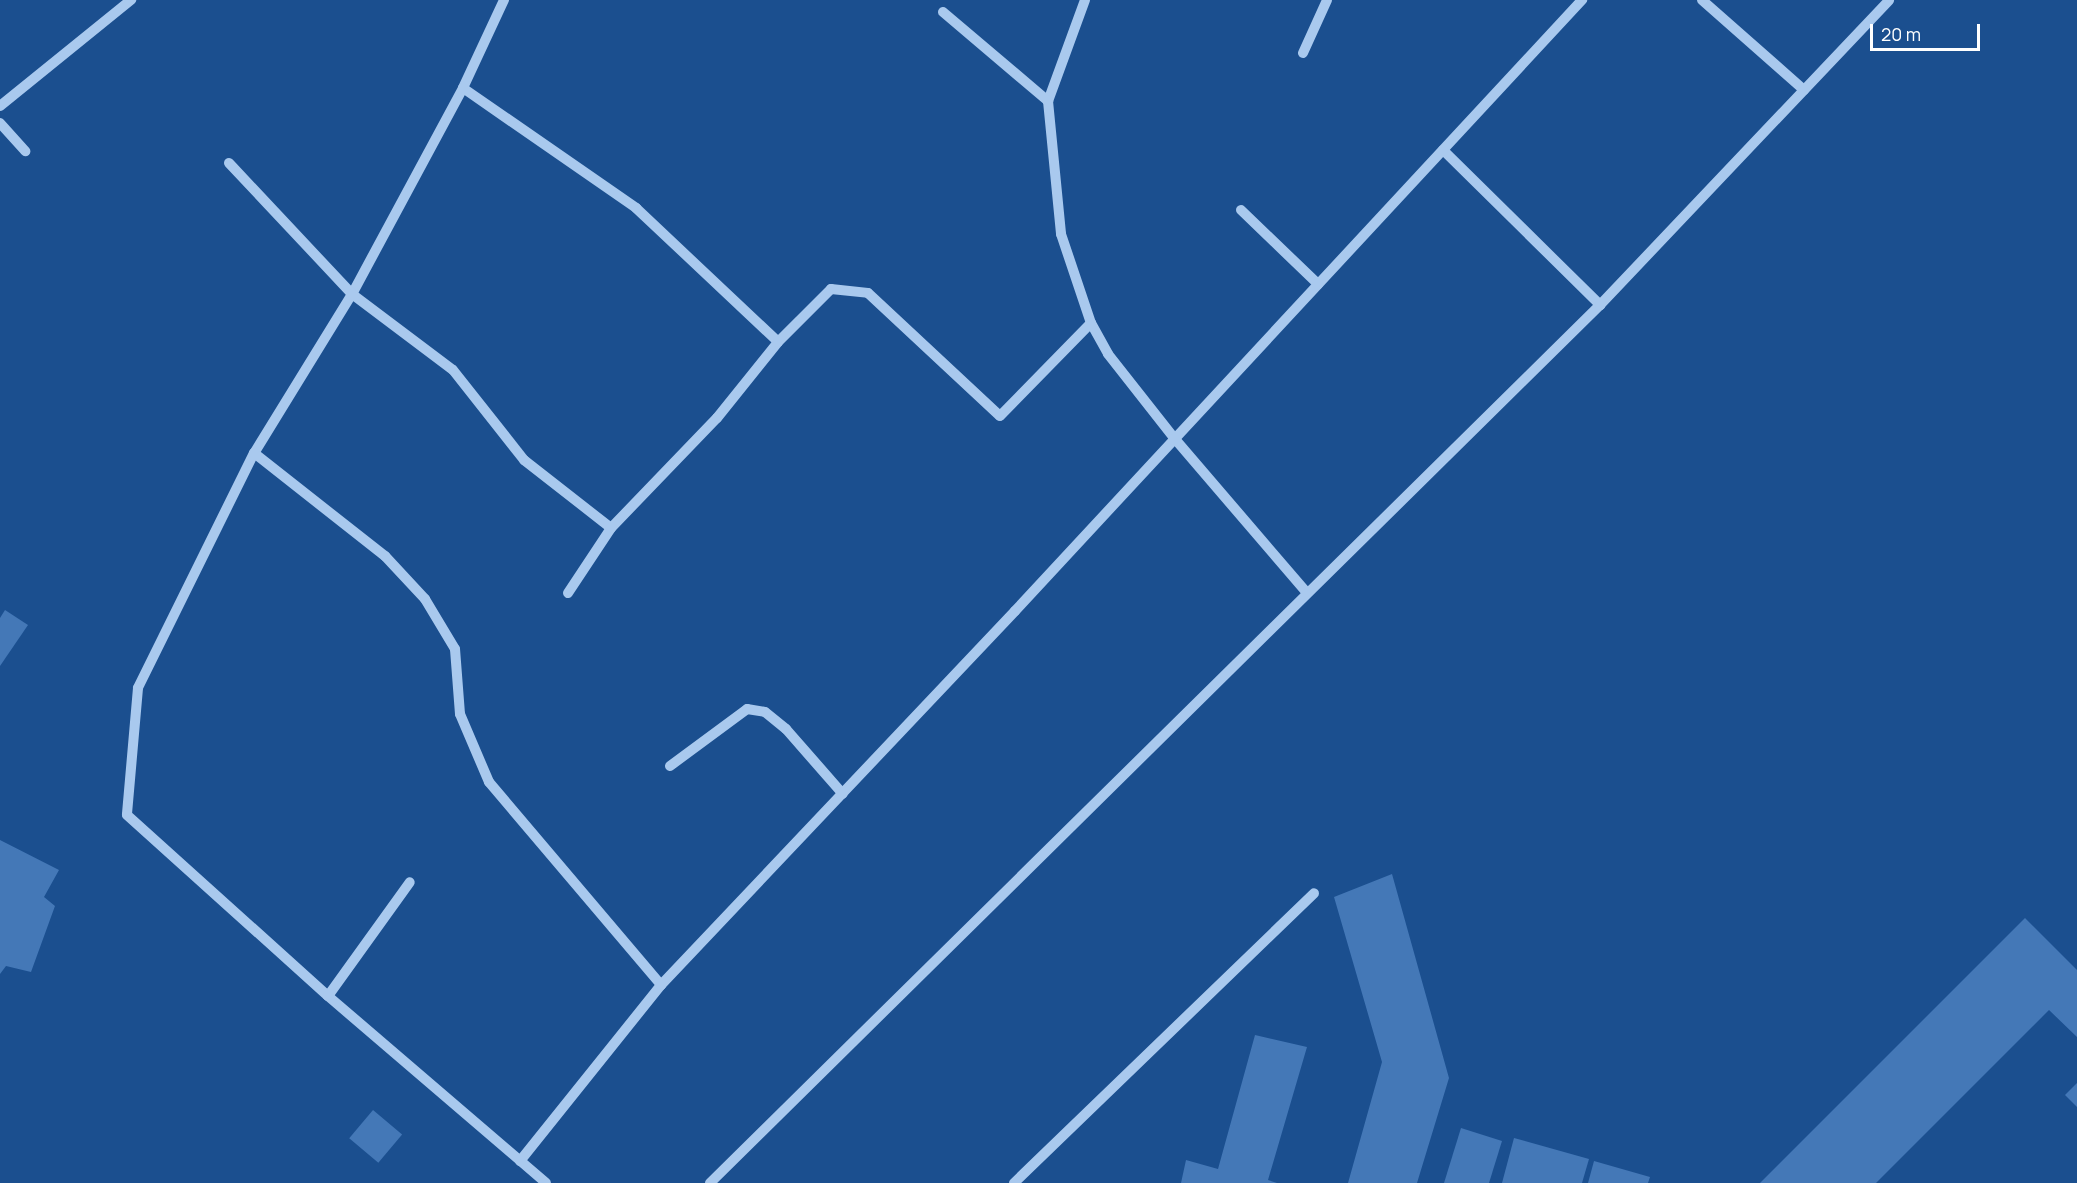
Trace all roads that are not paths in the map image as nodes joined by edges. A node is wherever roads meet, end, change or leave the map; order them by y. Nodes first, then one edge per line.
1 (131, 0) edge
2 (504, 0) edge
3 (1084, 0) edge
4 (1327, 0) edge
5 (1582, 0) edge
6 (1702, 0) edge
7 (1889, 0) edge
8 (943, 12) dead end
9 (1304, 53) dead end
10 (463, 88) junction
11 (1804, 90) junction
12 (1048, 100) junction
13 (0, 106) edge
14 (0, 123) edge
15 (1443, 150) junction
16 (25, 151) dead end
17 (229, 163) dead end
18 (1241, 210) dead end
19 (1318, 284) junction
20 (352, 294) junction
21 (1600, 305) junction
22 (1091, 323) junction
23 (778, 342) junction
24 (1175, 439) junction
25 (254, 453) junction
26 (611, 528) junction
27 (568, 592) dead end
28 (1306, 592) junction
29 (670, 766) dead end
30 (843, 794) junction
31 (410, 882) dead end
32 (1314, 892) dead end
33 (661, 985) junction
34 (328, 996) junction
35 (520, 1161) junction
36 (546, 1183) edge
37 (710, 1183) edge
38 (1014, 1183) edge

1 - 13 street
2 - 10 street
3 - 12 street
4 - 9 street
5 - 15 street
6 - 11 street
7 - 11 street
8 - 12 street
10 - 20 street
10 - 23 street
11 - 21 street
12 - 22 street
14 - 16 street
15 - 19 street
15 - 21 street
17 - 20 street
18 - 19 street
19 - 24 street
20 - 25 street
20 - 26 street
21 - 28 street
22 - 23 street
22 - 24 street
23 - 26 street
24 - 28 street
24 - 30 street
25 - 33 street
25 - 34 street
26 - 27 street
28 - 37 street
29 - 30 street
30 - 33 street
31 - 34 street
32 - 38 street
33 - 35 street
34 - 35 street
35 - 36 street

